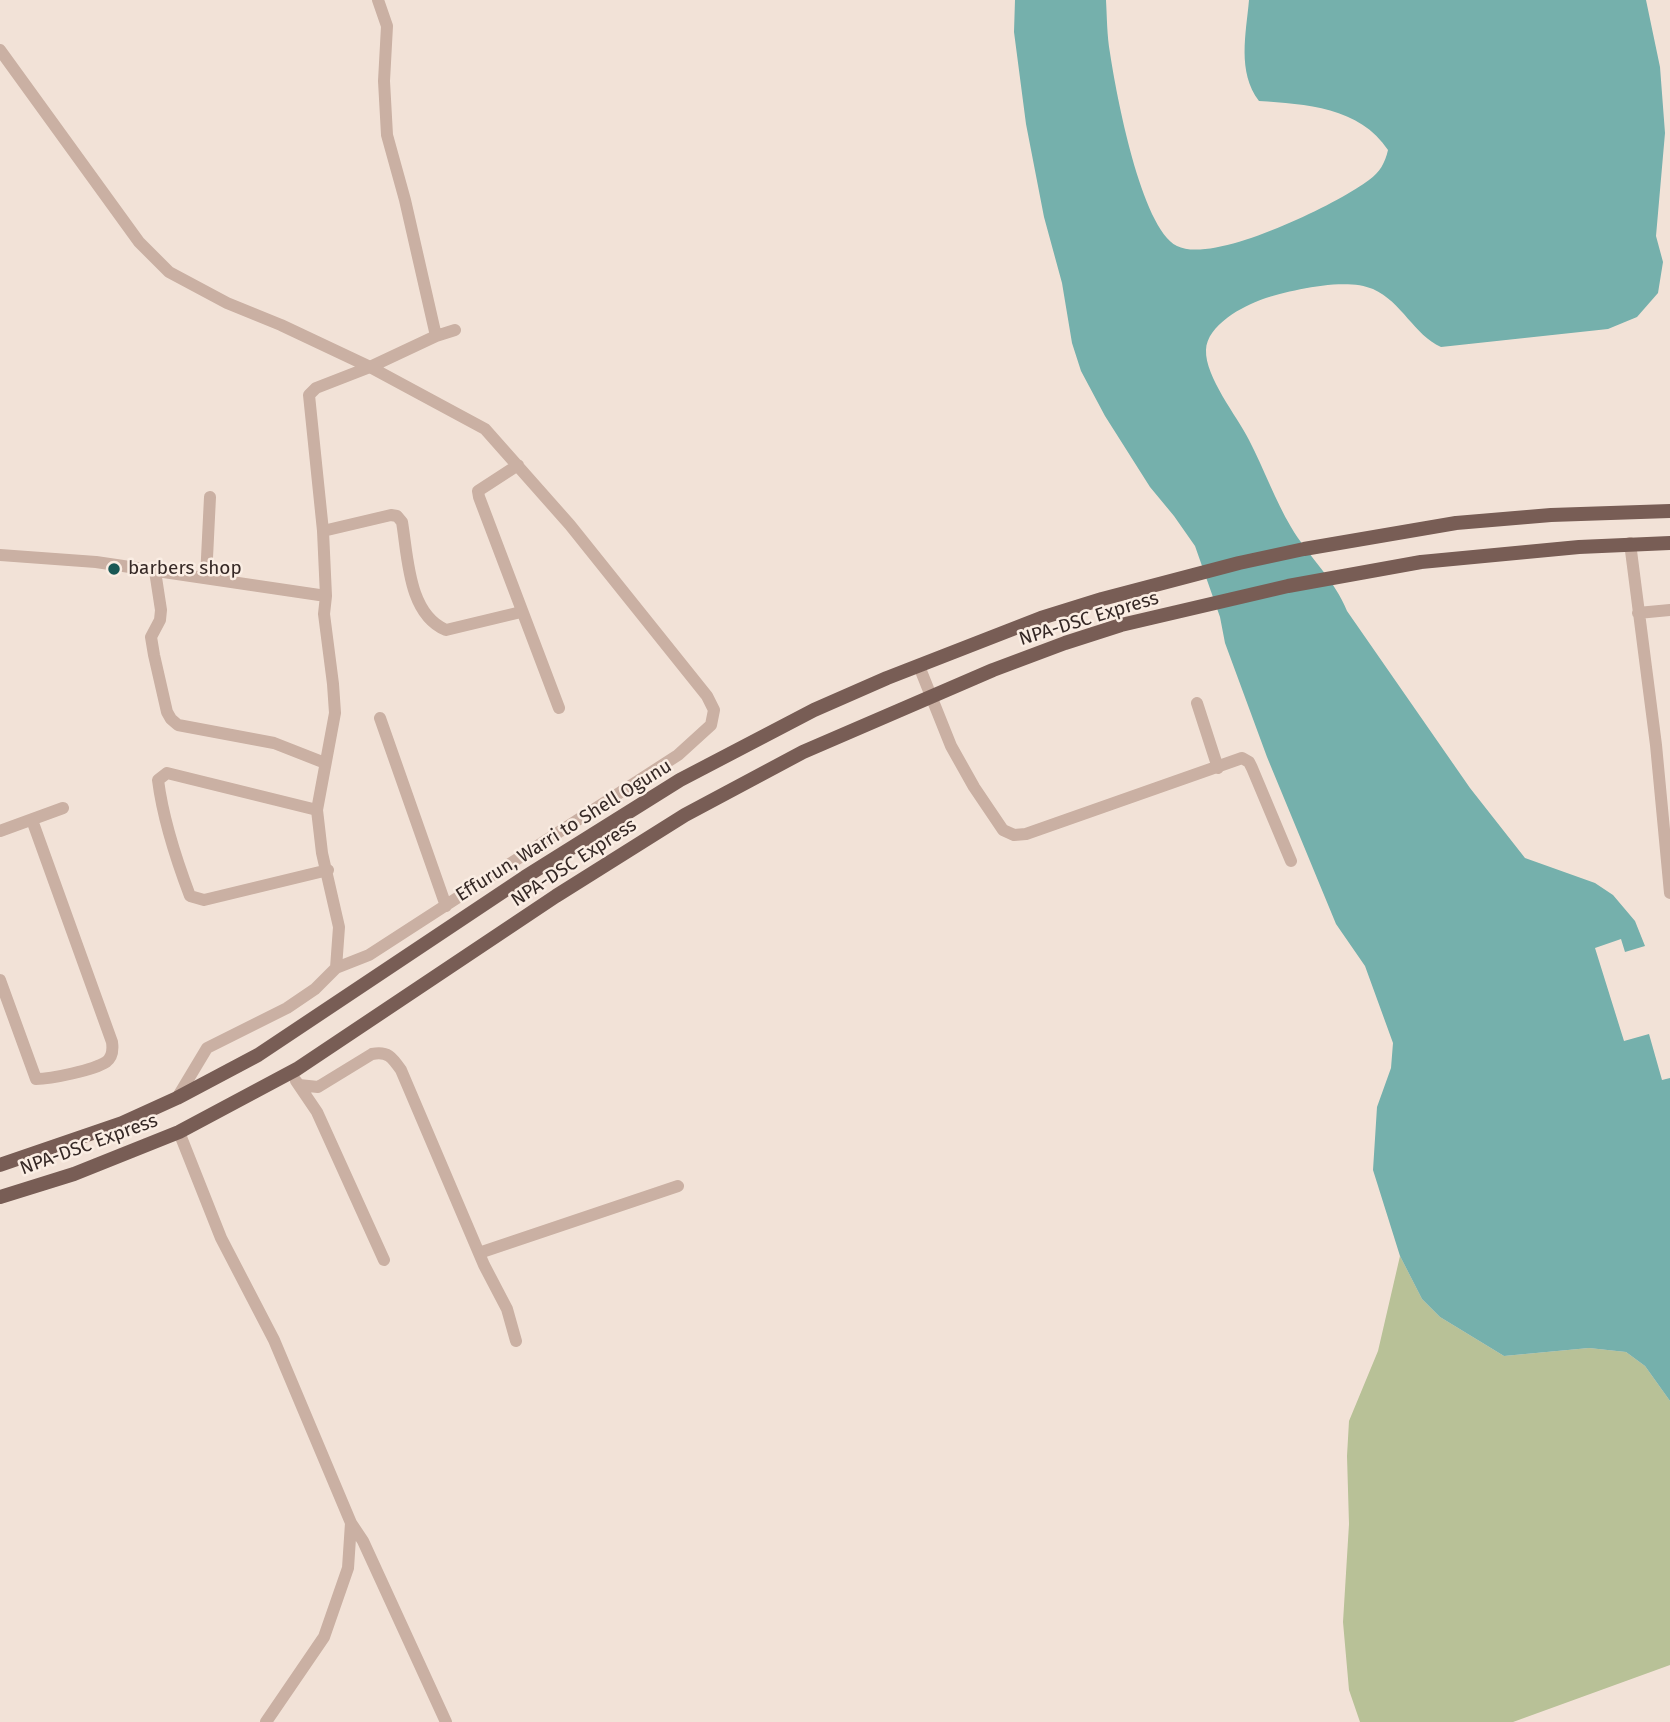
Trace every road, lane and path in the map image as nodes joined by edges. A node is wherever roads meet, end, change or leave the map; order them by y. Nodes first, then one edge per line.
1 (377, 0) edge
2 (0, 50) edge
3 (454, 330) dead end
4 (436, 336) junction
5 (370, 367) junction
6 (518, 465) junction
7 (210, 497) dead end
8 (1670, 511) edge
9 (323, 531) junction
10 (1630, 543) junction
11 (1670, 543) edge
12 (0, 555) edge
13 (155, 571) junction
14 (206, 578) junction
15 (326, 596) junction
16 (1670, 610) edge
17 (521, 612) junction
18 (1638, 613) junction
19 (919, 666) junction
20 (931, 695) junction
21 (1197, 704) dead end
22 (559, 708) dead end
23 (380, 718) dead end
24 (1656, 745) junction
25 (1670, 745) edge
26 (325, 762) junction
27 (1218, 768) junction
28 (63, 808) dead end
29 (317, 810) junction
30 (32, 820) junction
31 (0, 831) edge
32 (1667, 841) edge
33 (1291, 861) dead end
34 (328, 870) junction
35 (1670, 892) edge
36 (446, 906) junction
37 (335, 968) junction
38 (0, 980) edge
39 (289, 1073) junction
40 (299, 1085) junction
41 (177, 1098) junction
42 (179, 1132) junction
43 (0, 1165) edge
44 (678, 1186) dead end
45 (0, 1197) edge
46 (479, 1253) junction
47 (384, 1261) dead end
48 (516, 1341) dead end
49 (351, 1523) junction
50 (266, 1722) edge
51 (446, 1722) edge

1 - 4 street
2 - 5 street
3 - 4 street
4 - 5 street
5 - 6 street
5 - 9 street
6 - 17 street
6 - 36 street
7 - 14 street
8 - 19 main road, Effurun, Warri to Shell Ogunu
9 - 15 street
9 - 17 street
10 - 11 main road, NPA-DSC Express
10 - 18 street
10 - 20 main road, NPA-DSC Express
12 - 13 street
13 - 14 street
13 - 26 street
14 - 15 street
15 - 26 street
16 - 18 street
17 - 22 street
18 - 24 street
19 - 20 street
19 - 41 main road, Effurun, Warri to Shell Ogunu
20 - 27 street
20 - 39 main road, NPA-DSC Express
21 - 27 street
23 - 36 street
24 - 25 street
24 - 32 street
26 - 29 street
27 - 33 street
28 - 30 street
29 - 34 street
29 - 34 street
30 - 31 street
30 - 38 street
32 - 35 street
34 - 37 street
36 - 37 street
37 - 41 street
39 - 40 street
39 - 42 main road, NPA-DSC Express
40 - 46 street
40 - 47 street
41 - 43 main road, Effurun, Warri to Shell Ogunu
42 - 45 main road, NPA-DSC Express
42 - 49 street
44 - 46 street
46 - 48 street
49 - 50 street
49 - 51 street

